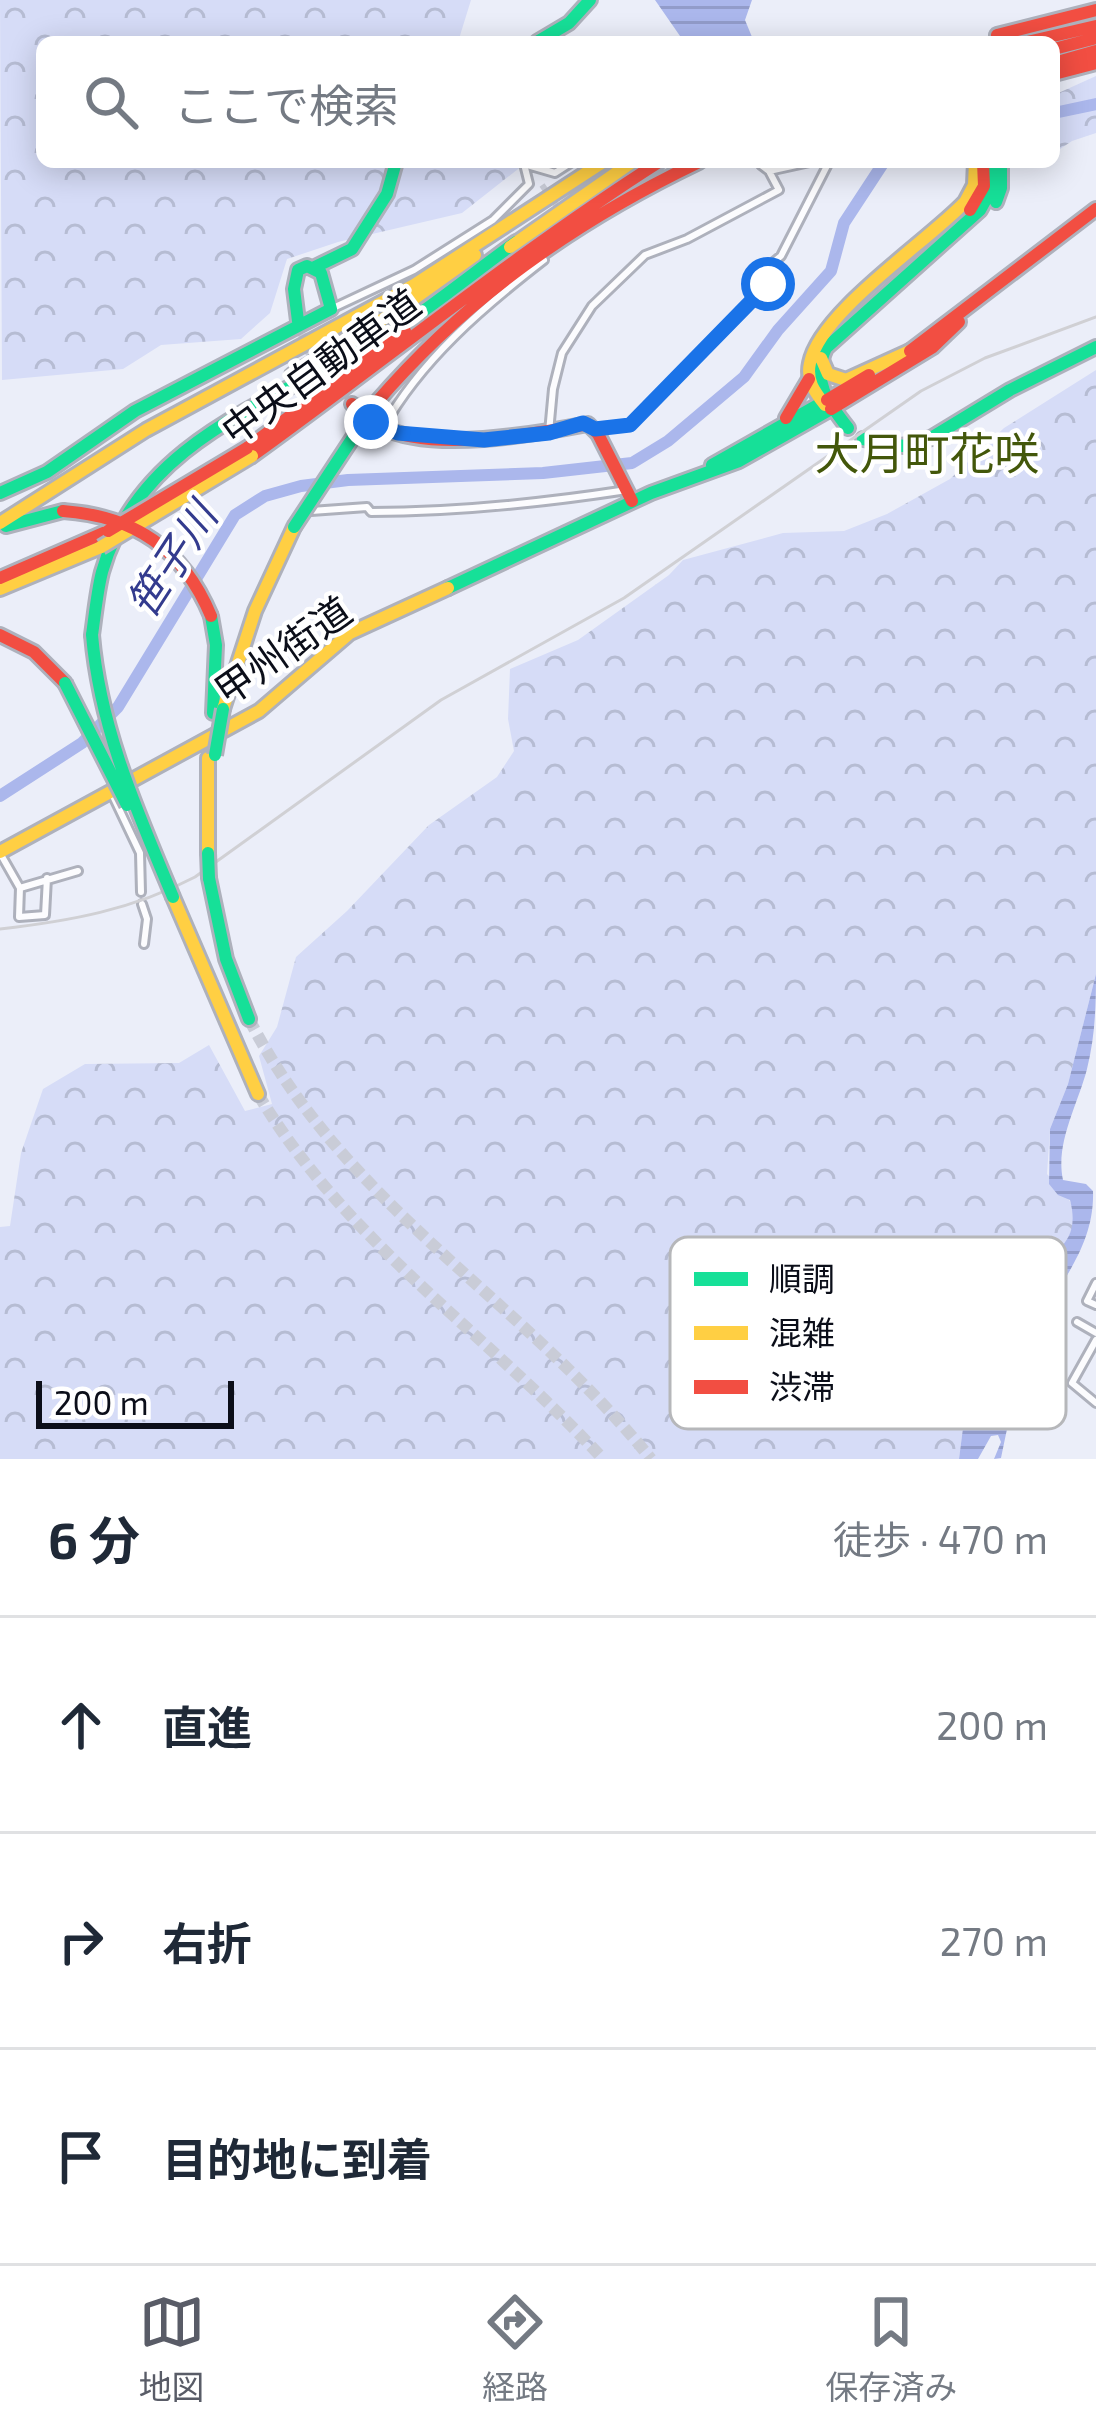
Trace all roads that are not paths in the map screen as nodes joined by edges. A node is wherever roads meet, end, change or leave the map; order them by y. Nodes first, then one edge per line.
1 (590, 0) edge
2 (1096, 10) edge
3 (1096, 26) edge
4 (997, 35) dead end
5 (546, 36) edge
6 (1054, 36) edge
7 (1096, 38) edge
8 (1060, 47) edge
9 (1096, 51) edge
10 (1060, 61) edge
11 (1096, 63) edge
12 (1060, 72) edge
13 (394, 168) edge
14 (525, 168) edge
15 (594, 168) edge
16 (596, 168) edge
17 (623, 168) edge
18 (652, 168) edge
19 (687, 168) edge
20 (701, 168) edge
21 (765, 168) edge
22 (783, 168) edge
23 (826, 168) edge
24 (978, 168) edge
25 (998, 168) edge
26 (769, 171) junction
27 (610, 208) junction
28 (1096, 209) edge
29 (516, 242) junction
30 (544, 260) dead end
31 (314, 268) junction
32 (984, 297) junction
33 (331, 309) junction
34 (298, 321) tunnel mouth
35 (1096, 347) edge
36 (912, 350) junction
37 (821, 356) junction
38 (809, 376) junction
39 (352, 404) tunnel mouth
40 (826, 404) junction
41 (383, 428) junction
42 (796, 429) junction
43 (596, 431) junction
44 (549, 433) junction
45 (862, 439) dead end
46 (190, 442) junction
47 (746, 446) junction
48 (249, 452) junction
49 (674, 484) junction
50 (0, 493) edge
51 (630, 496) junction
52 (311, 511) dead end
53 (0, 526) edge
54 (0, 578) edge
55 (0, 589) edge
56 (0, 634) edge
57 (218, 711) junction
58 (111, 790) junction
59 (0, 852) edge
60 (78, 871) dead end
61 (46, 878) junction
62 (20, 888) junction
63 (141, 892) dead end
64 (172, 897) junction
65 (142, 904) dead end
66 (144, 944) dead end
67 (249, 1019) tunnel mouth
68 (258, 1094) tunnel mouth
69 (1096, 1283) edge
70 (1096, 1305) edge
71 (1077, 1322) dead end
72 (1096, 1337) edge
73 (1096, 1403) edge

1 - 5 main road
2 - 4 main road
3 - 6 main road
7 - 8 main road
9 - 10 main road
11 - 12 main road
13 - 31 main road
14 - 33 street
15 - 53 main road
16 - 46 main road
17 - 29 main road, 中央自動車道
18 - 48 main road, 中央自動車道
19 - 27 main road
20 - 27 main road
21 - 26 street
22 - 26 street
23 - 43 street
24 - 38 main road
25 - 37 main road
26 - 44 street
27 - 57 main road, bridge
28 - 32 main road, 甲州街道
29 - 46 main road
29 - 48 main road, 中央自動車道
30 - 41 street
31 - 33 main road
31 - 34 main road
32 - 36 main road, 甲州街道
32 - 40 main road, 甲州街道
33 - 50 main road
35 - 45 main road
36 - 37 main road
36 - 40 main road, 甲州街道
37 - 40 main road
38 - 40 main road
38 - 47 main road
39 - 41 main road
40 - 42 main road, 甲州街道
40 - 42 main road
40 - 47 main road, 甲州街道
41 - 44 main road
42 - 49 main road, 甲州街道
43 - 44 main road
43 - 51 main road
46 - 64 main road, bridge
47 - 49 main road, 甲州街道
48 - 54 main road, 中央自動車道, bridge
48 - 55 main road, 中央自動車道, bridge
49 - 51 main road, 甲州街道
51 - 52 street
51 - 58 main road, 甲州街道
53 - 57 main road, bridge
56 - 64 main road, bridge
57 - 67 main road, bridge
58 - 59 main road, 甲州街道
58 - 63 street
59 - 62 street
60 - 61 street
61 - 62 street
61 - 62 street
64 - 68 main road
65 - 66 street
69 - 70 street
71 - 72 street
72 - 73 street

